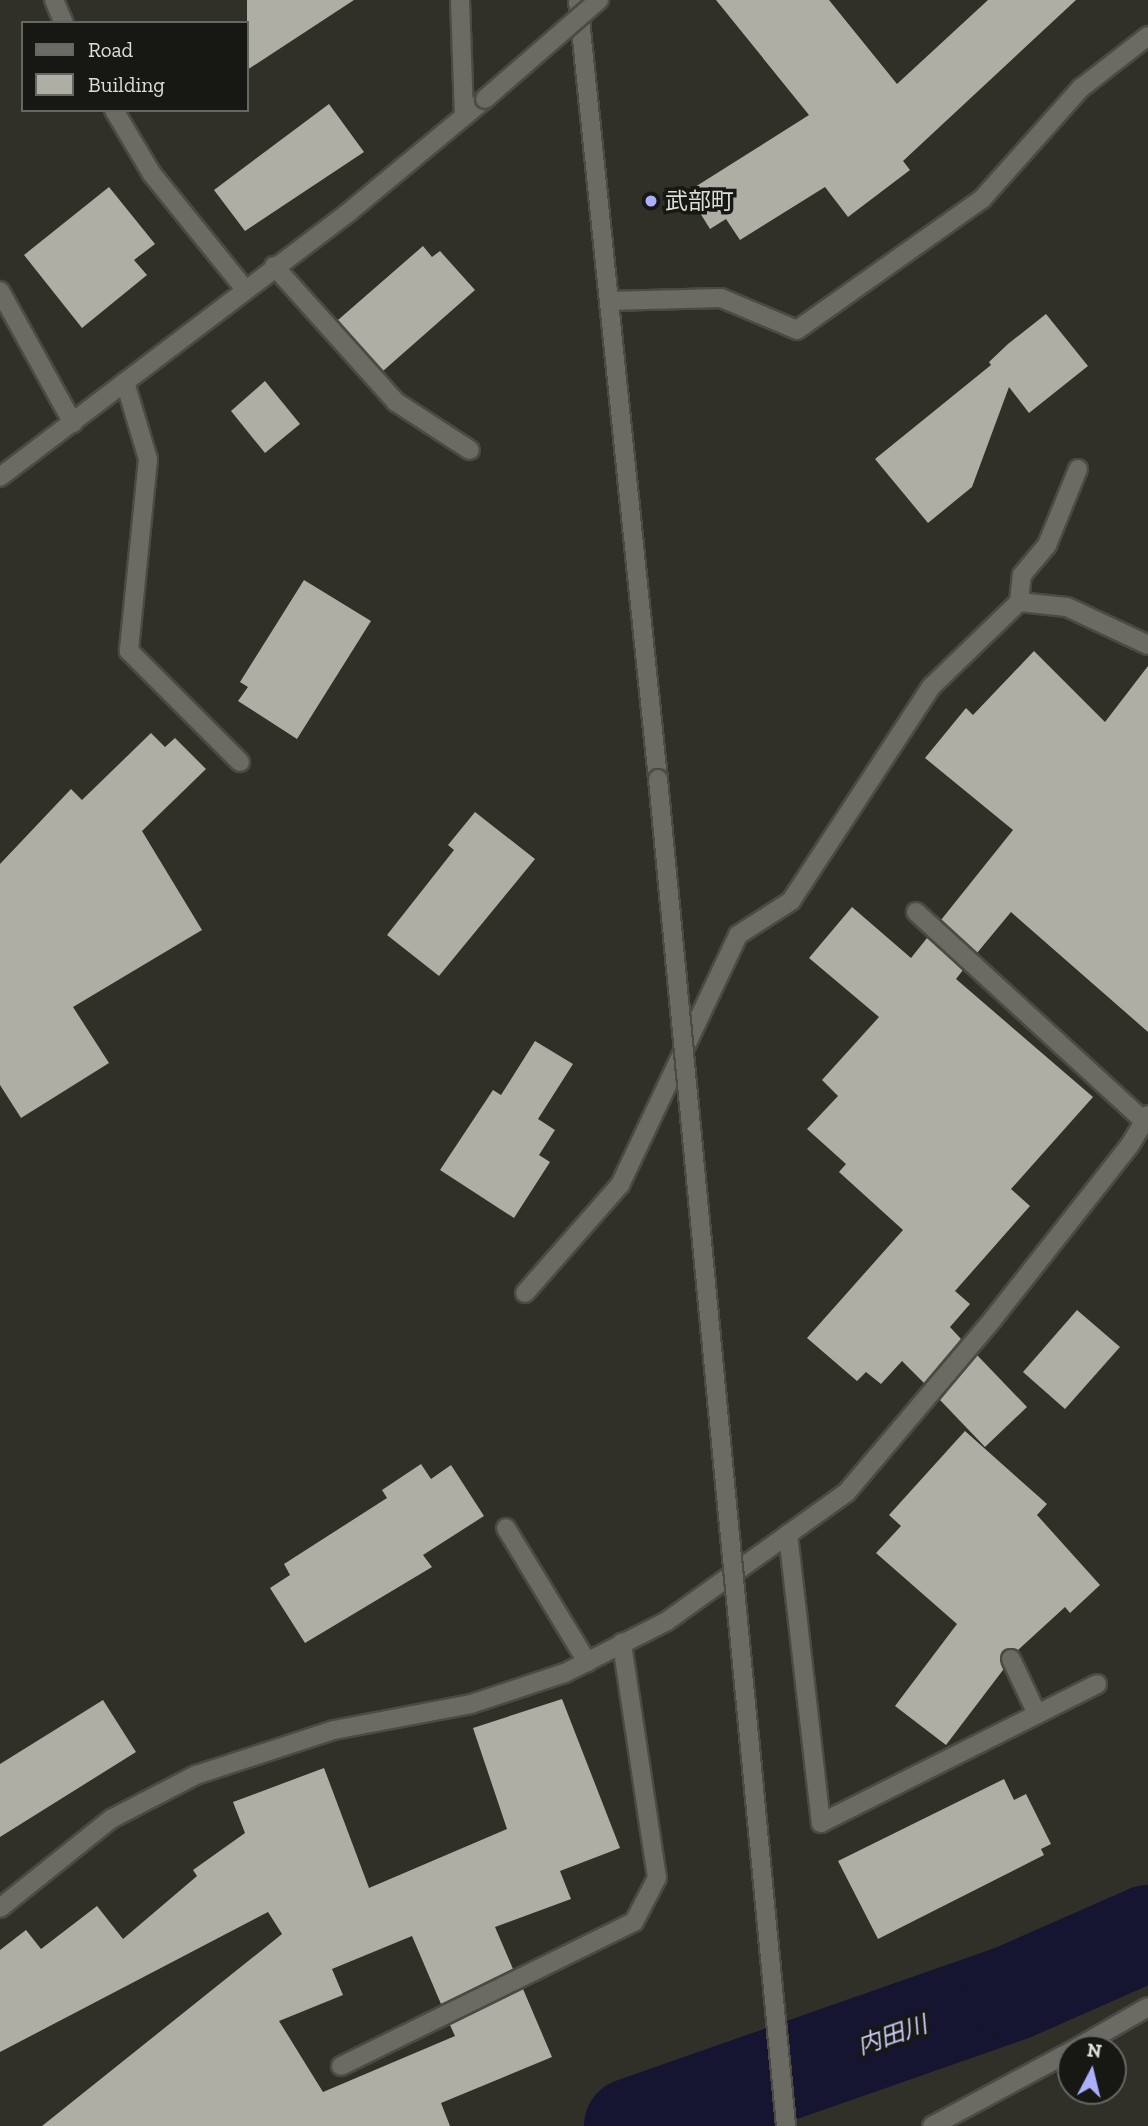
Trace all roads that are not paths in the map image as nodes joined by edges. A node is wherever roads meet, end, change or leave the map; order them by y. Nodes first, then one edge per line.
1 (54, 0) edge
2 (460, 0) edge
3 (578, 0) edge
4 (599, 0) edge
5 (63, 21) edge
6 (1148, 36) edge
7 (115, 112) edge
8 (464, 116) junction
9 (274, 266) junction
10 (244, 288) junction
11 (0, 291) edge
12 (609, 301) junction
13 (125, 382) junction
14 (73, 423) junction
15 (470, 450) dead end
16 (1079, 469) dead end
17 (0, 477) edge
18 (1019, 602) junction
19 (1148, 645) edge
20 (240, 762) dead end
21 (916, 912) dead end
22 (1146, 1118) edge
23 (525, 1293) dead end
24 (506, 1528) dead end
25 (788, 1534) junction
26 (622, 1643) junction
27 (1011, 1659) dead end
28 (587, 1662) junction
29 (1097, 1684) dead end
30 (1037, 1714) junction
31 (0, 1908) edge
32 (1148, 2007) edge
33 (1099, 2035) edge
34 (1057, 2059) edge
35 (341, 2066) dead end
36 (786, 2126) edge
37 (932, 2126) edge

1 - 5 street
2 - 8 street
3 - 12 street
4 - 8 street, bridge
6 - 12 street
7 - 10 street
8 - 9 street
9 - 10 street
9 - 15 street
10 - 13 street
11 - 14 street
12 - 36 street, bridge
13 - 14 street
13 - 20 street
14 - 17 street
16 - 18 street
18 - 19 street
18 - 23 street
21 - 22 street
22 - 25 street
24 - 28 street
25 - 26 street
25 - 30 street
26 - 28 street
26 - 35 street
27 - 30 street
28 - 31 street
29 - 30 street
32 - 33 street
34 - 37 street

